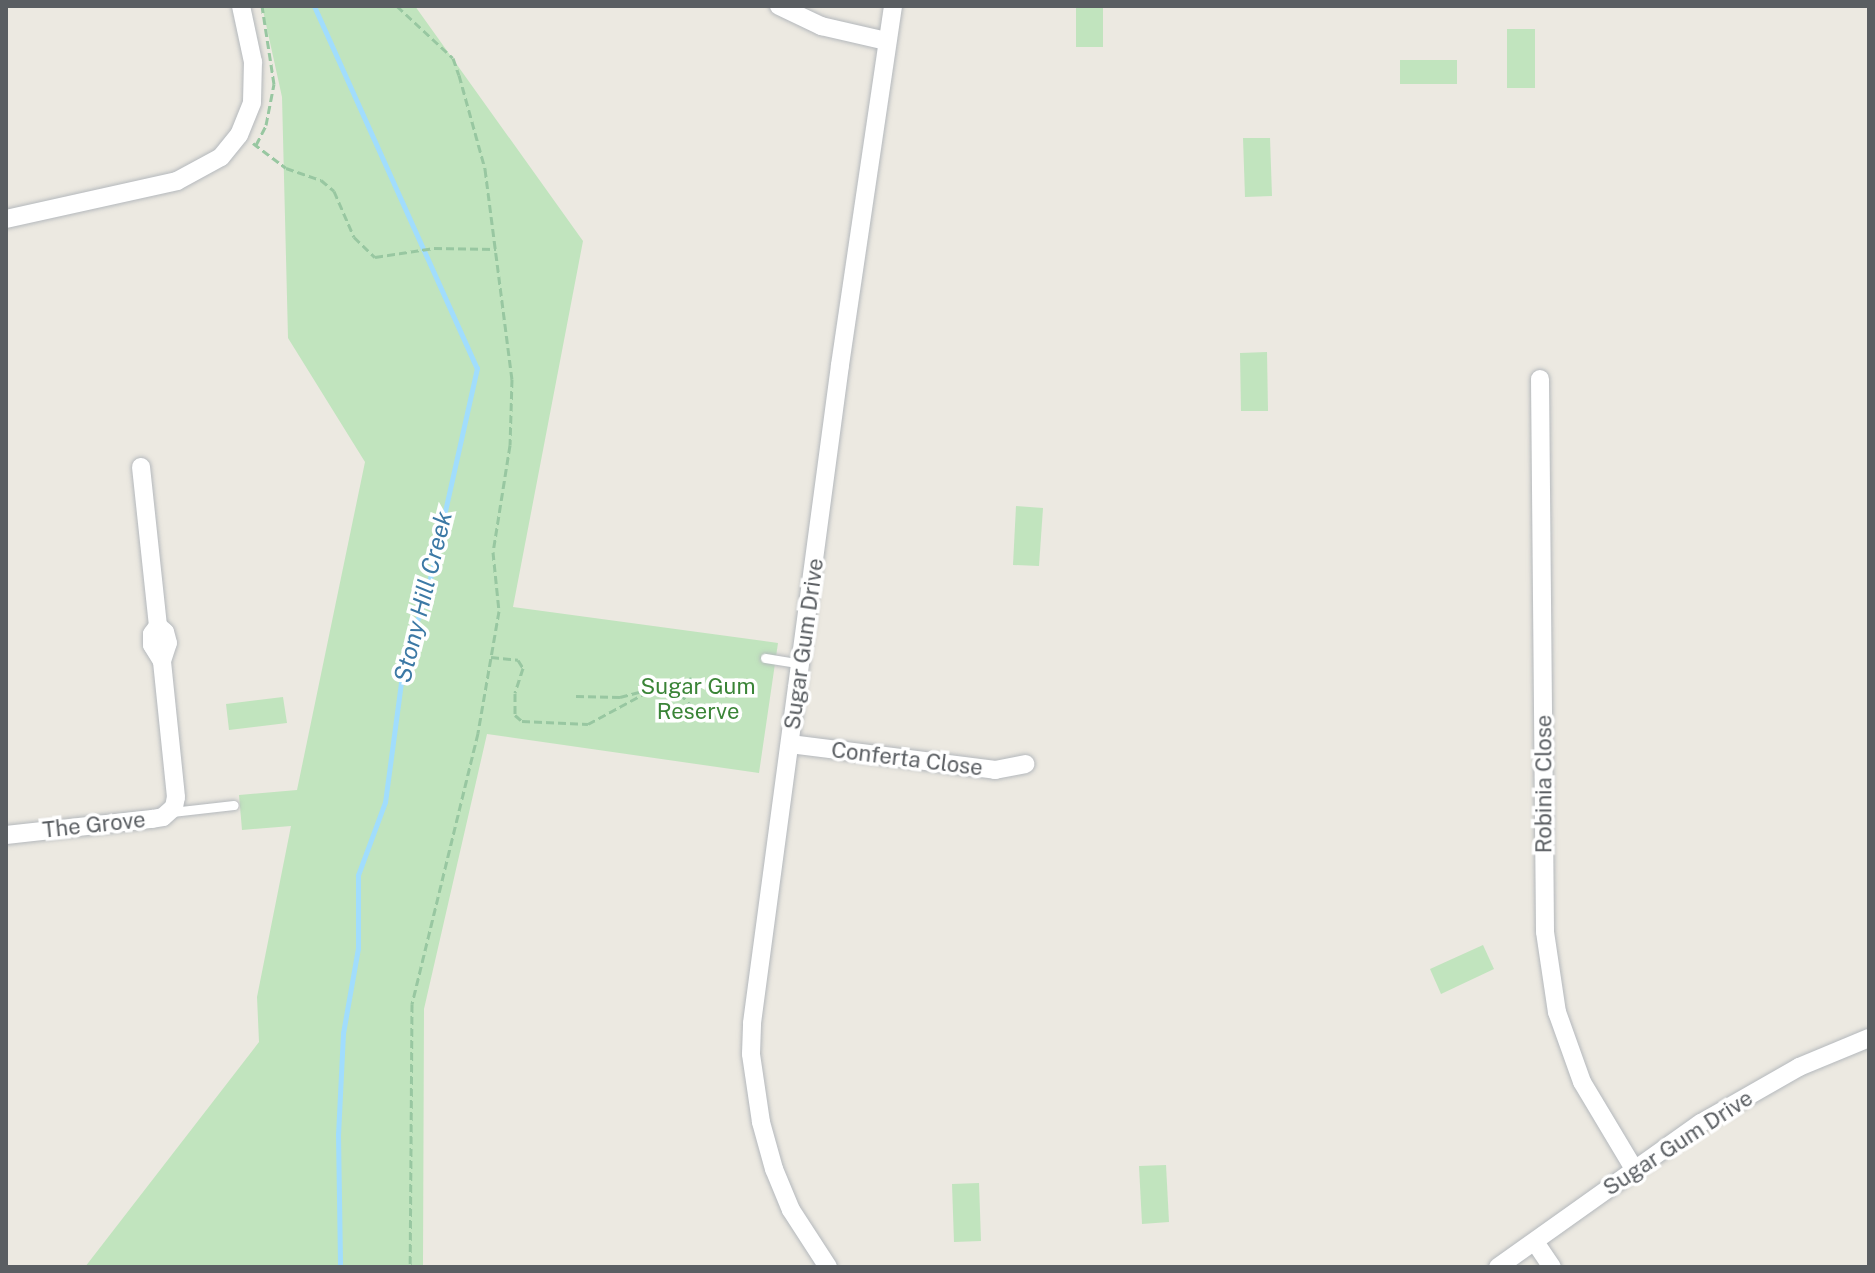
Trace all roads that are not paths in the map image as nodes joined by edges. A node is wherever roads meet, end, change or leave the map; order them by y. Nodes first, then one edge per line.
1 (241, 6) edge
2 (779, 6) edge
3 (893, 6) edge
4 (886, 41) junction
5 (6, 219) edge
6 (1540, 379) dead end
7 (141, 467) dead end
8 (765, 658) dead end
9 (801, 664) junction
10 (790, 744) junction
11 (1025, 764) dead end
12 (234, 805) dead end
13 (172, 812) junction
14 (6, 835) edge
15 (1869, 1038) edge
16 (1634, 1169) junction
17 (1535, 1242) junction
18 (828, 1267) edge
19 (1498, 1267) edge
20 (1552, 1267) edge

1 - 5 street
2 - 4 street
3 - 4 street, Sugar Gum Drive
4 - 9 street, Sugar Gum Drive
6 - 16 street, Robinia Close
7 - 13 street, The Grove
8 - 9 lane
9 - 10 street, Sugar Gum Drive
10 - 11 street, Conferta Close
10 - 18 street, Sugar Gum Drive
12 - 13 lane
13 - 14 street, The Grove
15 - 16 street, Sugar Gum Drive
16 - 17 street, Sugar Gum Drive
17 - 19 street, Sugar Gum Drive
17 - 20 street

